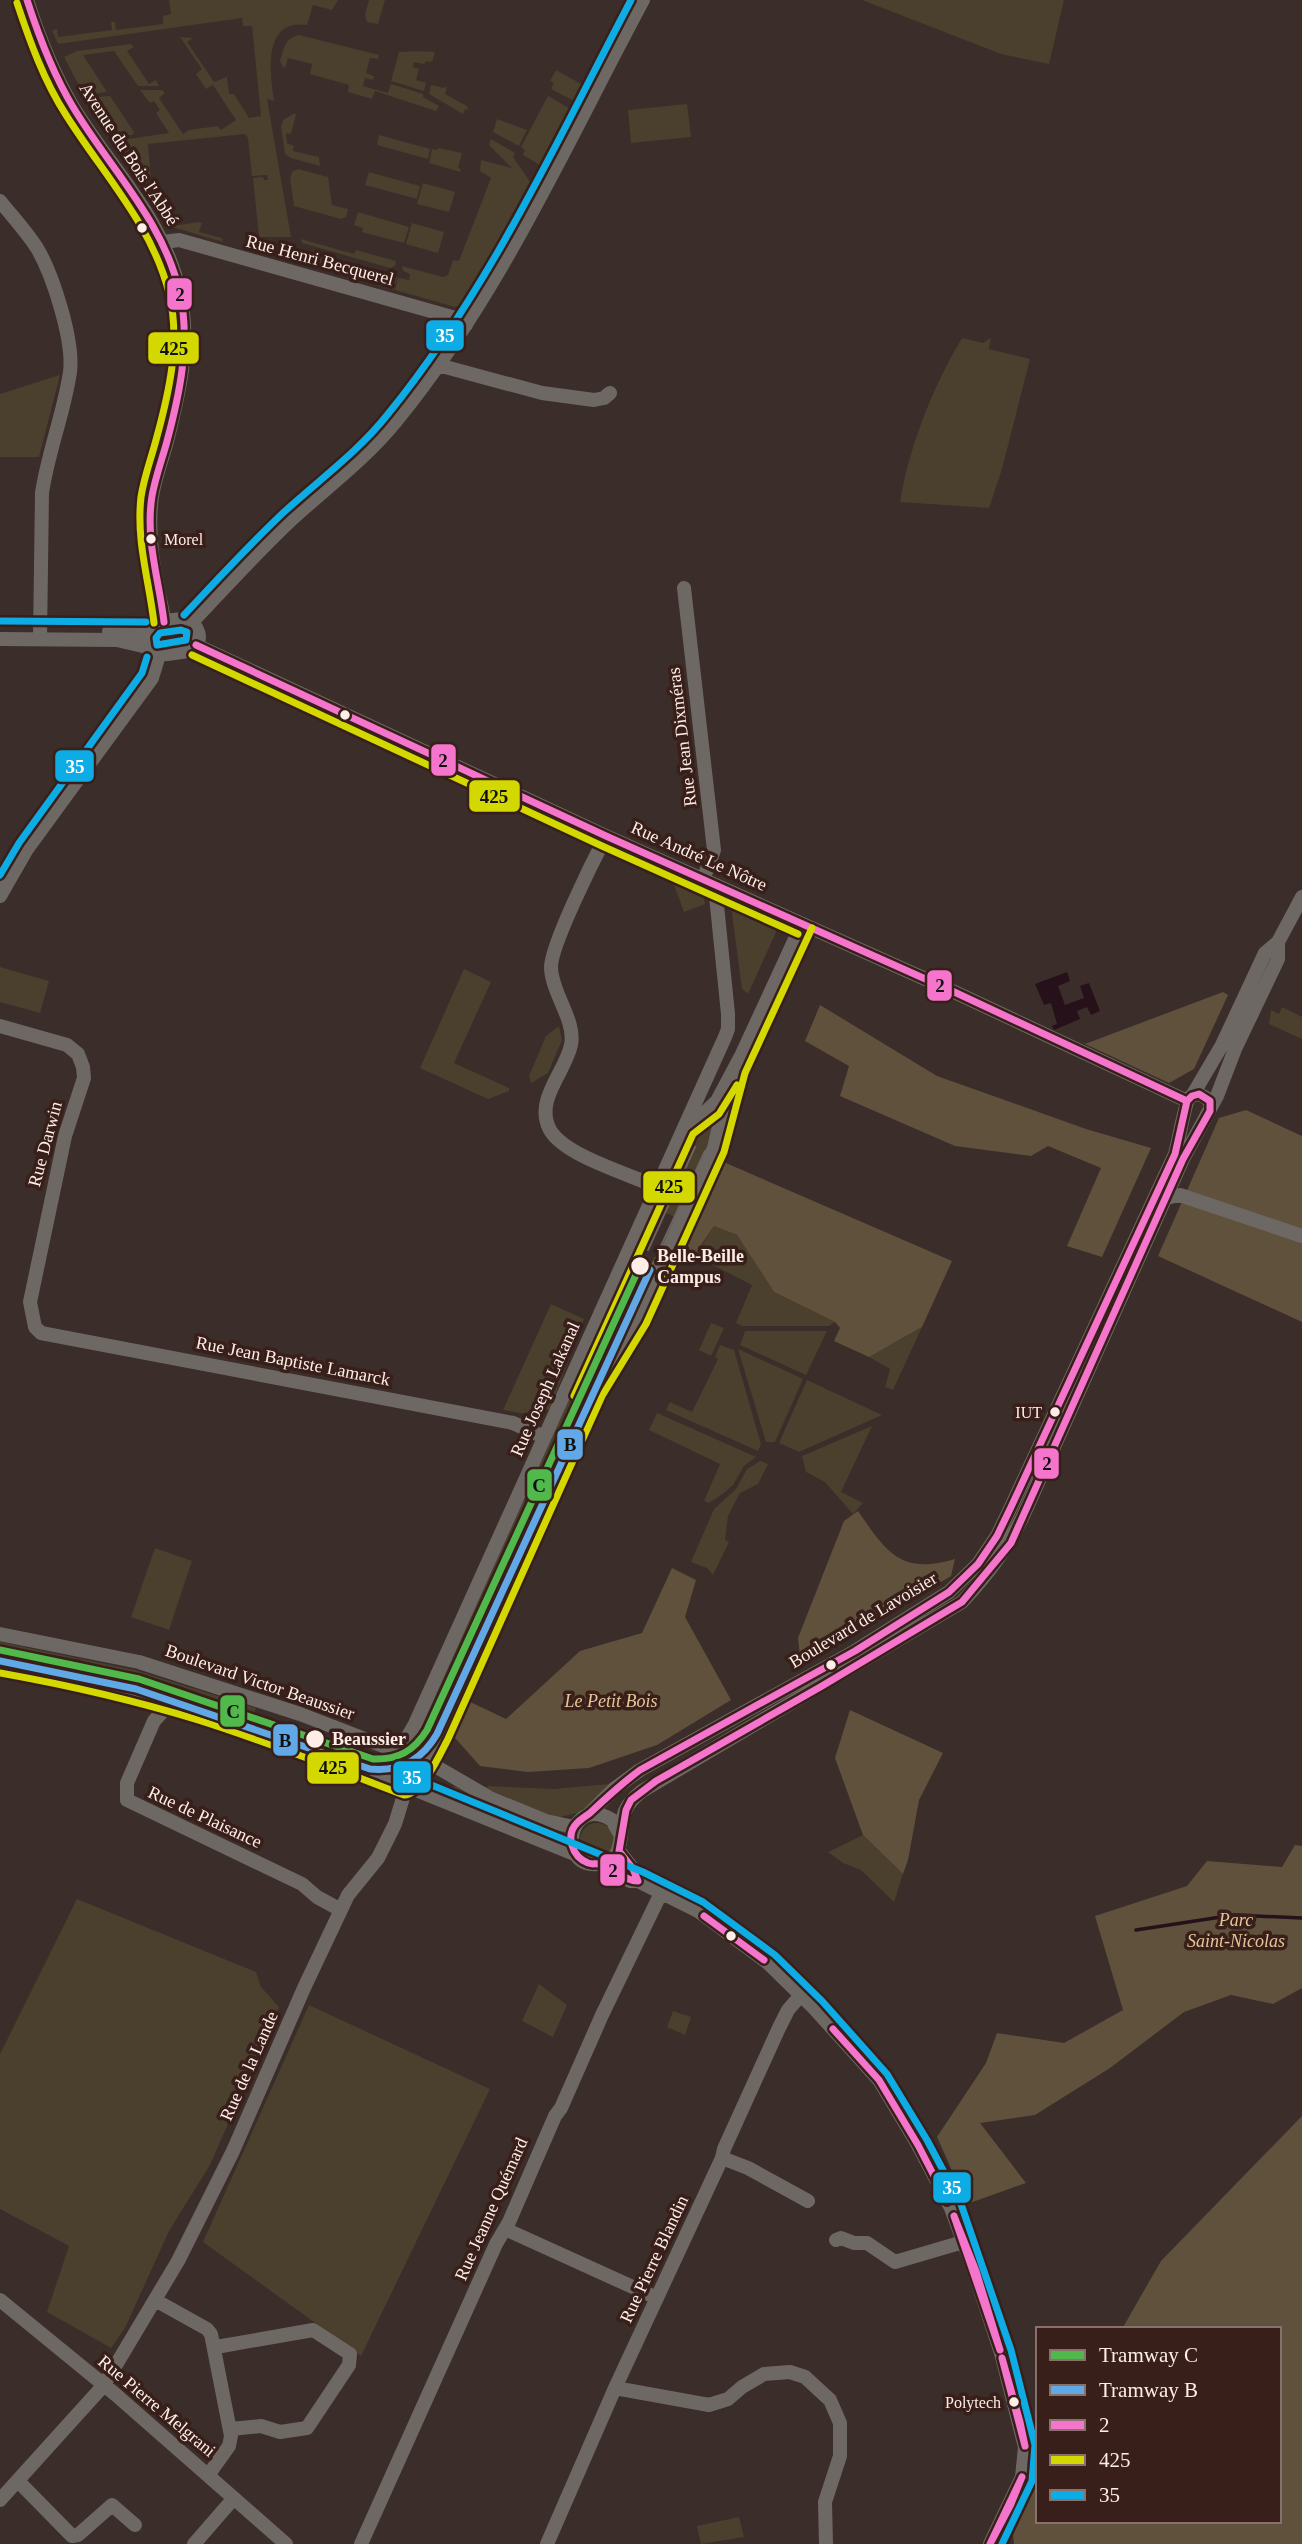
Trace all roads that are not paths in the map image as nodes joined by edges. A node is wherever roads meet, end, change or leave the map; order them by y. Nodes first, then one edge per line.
1 (27, 0) edge
2 (643, 0) edge
3 (0, 201) edge
4 (163, 242) junction
5 (466, 325) junction
6 (438, 365) junction
7 (610, 393) dead end
8 (684, 588) dead end
9 (164, 622) junction
10 (192, 622) junction
11 (0, 631) edge
12 (40, 635) junction
13 (0, 639) edge
14 (151, 645) junction
15 (196, 645) junction
16 (606, 836) junction
17 (709, 883) junction
18 (0, 896) edge
19 (1302, 897) edge
20 (802, 924) junction
21 (1278, 942) junction
22 (0, 1026) edge
23 (735, 1069) junction
24 (1188, 1101) junction
25 (1209, 1111) junction
26 (685, 1126) junction
27 (657, 1186) junction
28 (1166, 1198) junction
29 (1302, 1236) edge
30 (35, 1327) joint
31 (544, 1437) junction
32 (0, 1634) edge
33 (0, 1662) edge
34 (149, 1695) junction
35 (172, 1701) junction
36 (154, 1721) junction
37 (393, 1748) junction
38 (424, 1762) junction
39 (407, 1786) junction
40 (588, 1815) junction
41 (574, 1827) junction
42 (620, 1843) junction
43 (577, 1855) junction
44 (601, 1864) junction
45 (638, 1881) junction
46 (661, 1893) junction
47 (341, 1910) junction
48 (801, 1994) junction
49 (722, 2158) junction
50 (808, 2201) dead end
51 (505, 2230) junction
52 (836, 2239) dead end
53 (963, 2242) junction
54 (657, 2298) junction
55 (155, 2300) junction
56 (0, 2301) edge
57 (216, 2347) junction
58 (104, 2385) junction
59 (615, 2388) junction
60 (230, 2429) junction
61 (209, 2474) junction
62 (18, 2481) junction
63 (234, 2498) junction
64 (0, 2500) edge
65 (135, 2525) dead end
66 (194, 2544) edge
67 (286, 2544) edge
68 (361, 2544) edge
69 (547, 2544) edge
70 (827, 2544) edge
71 (989, 2544) edge

1 - 4 street, Avenue du Bois l'Abbé
2 - 5 street
3 - 12 street
4 - 5 street, Rue Henri Becquerel
4 - 9 street, Avenue du Bois l'Abbé
5 - 6 street
6 - 7 street
6 - 10 street
8 - 17 street, Rue Jean Dixméras
9 - 10 street
9 - 14 street
10 - 15 street
11 - 12 street
12 - 13 street
12 - 14 street
14 - 15 street
14 - 18 street
15 - 16 street, Rue André Le Nôtre
16 - 17 street, Rue André Le Nôtre
16 - 27 street
17 - 20 street, Rue André Le Nôtre
17 - 26 street, Rue Jean Dixméras
19 - 21 street, Boulevard de Lavoisier
20 - 23 street, Rue Joseph Lakanal
20 - 24 street, Rue André Le Nôtre
21 - 24 street, Boulevard de Lavoisier
21 - 25 street, Boulevard de Lavoisier
22 - 30 street, Rue Darwin
23 - 26 street, Rue Joseph Lakanal
23 - 38 street, Rue Joseph Lakanal
24 - 25 street
24 - 25 street
24 - 40 street, Boulevard de Lavoisier
25 - 28 street, Boulevard de Lavoisier
26 - 27 street, Rue Joseph Lakanal
27 - 31 street, Rue Joseph Lakanal
28 - 29 street
28 - 42 street, Boulevard de Lavoisier
30 - 31 street, Rue Jean Baptiste Lamarck
31 - 37 street, Rue Joseph Lakanal
32 - 37 street, Boulevard Victor Beaussier
33 - 34 street
34 - 35 street
34 - 36 street
35 - 36 street, Rue de Plaisance
35 - 39 street
36 - 47 street, Rue de Plaisance
37 - 38 street, Boulevard Victor Beaussier
37 - 39 street
38 - 39 street, Rue de la Lande
38 - 41 street, Boulevard Victor Beaussier
39 - 43 street
39 - 47 street, Rue de la Lande
40 - 41 street
40 - 42 street
41 - 43 street
42 - 44 street
42 - 45 street
43 - 44 street
44 - 45 street
45 - 46 street
46 - 48 street
46 - 51 street, Rue Jeanne Quémard
47 - 55 street, Rue de la Lande
48 - 49 street, Rue Pierre Blandin
48 - 53 street
49 - 50 street
49 - 54 street, Rue Pierre Blandin
51 - 54 street
51 - 68 street, Rue Jeanne Quémard
52 - 53 street
53 - 71 street
54 - 59 street, Rue Pierre Blandin
55 - 57 street
55 - 58 street, Rue de la Lande
56 - 58 street, Rue Pierre Melgrani
57 - 60 street
57 - 60 street
58 - 61 street, Rue Pierre Melgrani
58 - 62 street, Rue de la Lande
59 - 69 street, Rue Pierre Blandin
59 - 70 street
60 - 61 street
61 - 63 street, Rue Pierre Melgrani
62 - 64 street, Rue de la Lande
62 - 65 street
63 - 66 street
63 - 67 street, Rue Pierre Melgrani

